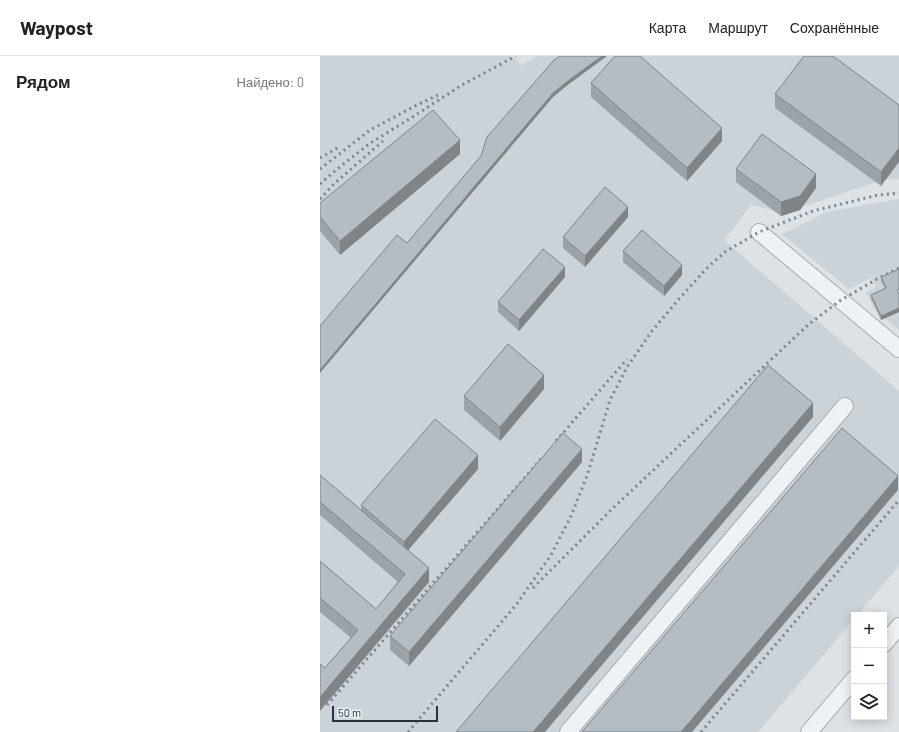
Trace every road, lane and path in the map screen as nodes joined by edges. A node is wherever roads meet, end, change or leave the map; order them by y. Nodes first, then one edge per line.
1 (758, 232) dead end
2 (899, 349) edge
3 (845, 406) dead end
4 (899, 626) edge
5 (887, 640) edge
6 (851, 682) edge
7 (568, 732) edge
8 (808, 732) edge

1 - 2 street
3 - 7 street
4 - 5 street
6 - 8 street

